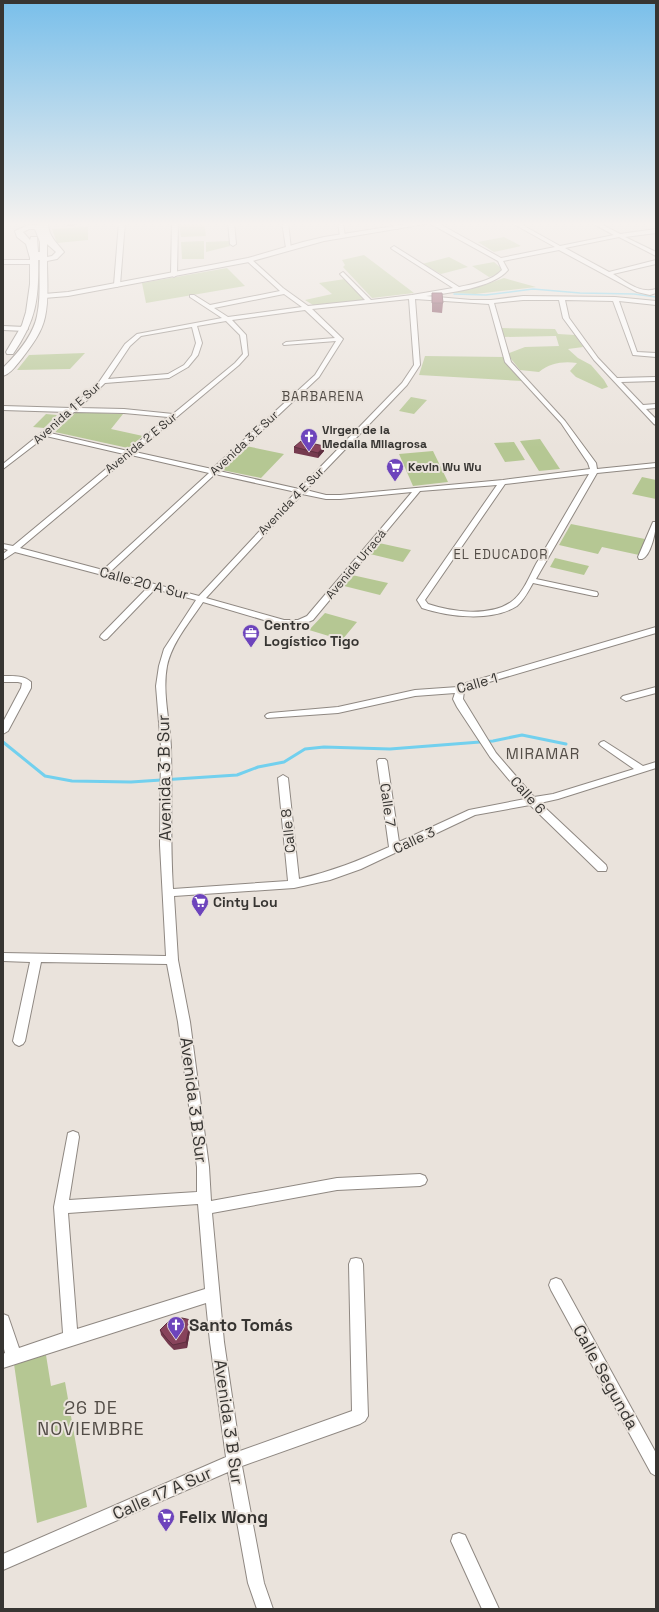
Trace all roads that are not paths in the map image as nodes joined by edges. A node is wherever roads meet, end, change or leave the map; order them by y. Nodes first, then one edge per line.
1 (33, 297) edge
2 (44, 297) edge
3 (194, 297) edge
4 (259, 297) edge
5 (293, 297) edge
6 (365, 297) edge
7 (415, 297) edge
8 (412, 298) junction
9 (562, 298) junction
10 (615, 300) junction
11 (369, 301) junction
12 (491, 302) junction
13 (656, 303) edge
14 (208, 307) junction
15 (43, 308) junction
16 (308, 308) junction
17 (227, 319) junction
18 (194, 325) junction
19 (3, 328) edge
20 (25, 328) junction
21 (340, 339) junction
22 (286, 344) dead end
23 (22, 352) junction
24 (656, 355) edge
25 (3, 362) edge
26 (3, 373) edge
27 (656, 379) edge
28 (616, 380) junction
29 (102, 381) junction
30 (656, 406) edge
31 (643, 407) junction
32 (3, 408) edge
33 (72, 410) junction
34 (174, 416) junction
35 (656, 422) edge
36 (44, 434) junction
37 (128, 452) junction
38 (656, 465) edge
39 (3, 467) edge
40 (594, 471) junction
41 (213, 472) junction
42 (502, 482) junction
43 (418, 488) junction
44 (300, 491) junction
45 (656, 524) edge
46 (3, 546) edge
47 (14, 549) junction
48 (642, 557) dead end
49 (3, 558) edge
50 (105, 573) junction
51 (531, 580) junction
52 (154, 587) junction
53 (594, 594) dead end
54 (201, 599) junction
55 (284, 623) joint
56 (656, 630) edge
57 (104, 637) dead end
58 (3, 678) edge
59 (460, 690) junction
60 (656, 690) edge
61 (626, 698) dead end
62 (270, 716) dead end
63 (3, 731) edge
64 (604, 744) dead end
65 (382, 761) dead end
66 (656, 765) edge
67 (641, 769) junction
68 (283, 778) dead end
69 (532, 801) junction
70 (395, 849) junction
71 (602, 868) dead end
72 (294, 884) junction
73 (167, 893) junction
74 (3, 957) edge
75 (36, 958) junction
76 (172, 960) junction
77 (19, 1041) dead end
78 (73, 1137) dead end
79 (420, 1180) dead end
80 (204, 1203) junction
81 (61, 1207) junction
82 (356, 1264) dead end
83 (556, 1285) dead end
84 (212, 1294) junction
85 (3, 1321) edge
86 (71, 1338) junction
87 (9, 1359) edge
88 (234, 1461) junction
89 (656, 1468) edge
90 (459, 1541) dead end
91 (3, 1562) edge
92 (265, 1609) edge
93 (491, 1609) edge

1 - 20 highway
2 - 15 highway
3 - 14 street
4 - 14 street
5 - 16 street
6 - 11 street
7 - 8 street
8 - 11 street
8 - 12 street
8 - 44 street, Avenida 4 E Sur
9 - 10 street
9 - 12 street
9 - 28 street
10 - 13 street
10 - 24 street
11 - 16 street
12 - 40 street
14 - 17 street
15 - 20 highway
15 - 23 highway
16 - 17 street
16 - 21 street
17 - 18 street
17 - 34 street, Avenida 2 E Sur
18 - 29 street, Avenida 1 E Sur
18 - 29 street
19 - 20 street
20 - 23 highway
20 - 25 highway
21 - 22 street
21 - 41 street, Avenida 3 E Sur
23 - 26 highway
27 - 28 street
28 - 31 street
29 - 33 street, Avenida 1 E Sur
30 - 31 street
31 - 35 street
32 - 33 street
33 - 34 street
33 - 36 street, Avenida 1 E Sur
34 - 37 street, Avenida 2 E Sur
36 - 37 street
36 - 39 street, Avenida 1 E Sur
37 - 41 street
37 - 47 street, Avenida 2 E Sur
38 - 40 street
40 - 42 street
40 - 51 street
41 - 44 street
41 - 50 street, Avenida 3 E Sur
42 - 43 street
42 - 51 street
43 - 44 street
43 - 55 street, Avenida Urracá
44 - 54 street, Avenida 4 E Sur
45 - 48 street
46 - 47 street, Calle 20 A Sur
47 - 49 street, Avenida 2 E Sur
47 - 50 street, Calle 20 A Sur
50 - 52 street, Calle 20 A Sur
51 - 53 street
52 - 54 street, Calle 20 A Sur
52 - 57 street
54 - 55 street, Calle 20 A Sur
54 - 73 street, Avenida 3 B Sur
56 - 59 street, Calle 1
58 - 63 street
59 - 62 street, Calle 1
59 - 69 street, Calle 6
60 - 61 street
64 - 67 street
65 - 70 street, Calle 7
66 - 67 street, Calle 3
67 - 69 street, Calle 3
68 - 72 street, Calle 8
69 - 70 street, Calle 3
69 - 71 street, Calle 6
70 - 72 street, Calle 3
72 - 73 street, Calle 3
73 - 76 street, Avenida 3 B Sur
74 - 75 street
75 - 76 street
75 - 77 street
76 - 80 street, Avenida 3 B Sur
78 - 81 street
79 - 80 street
80 - 81 street
80 - 84 street, Avenida 3 B Sur
81 - 86 street
82 - 88 street, Calle 17 A Sur
83 - 89 street, Calle Segunda
84 - 86 street
84 - 88 street, Avenida 3 B Sur
85 - 87 street
86 - 87 street
88 - 91 street, Calle 17 A Sur
88 - 92 street, Avenida 3 B Sur
90 - 93 street

